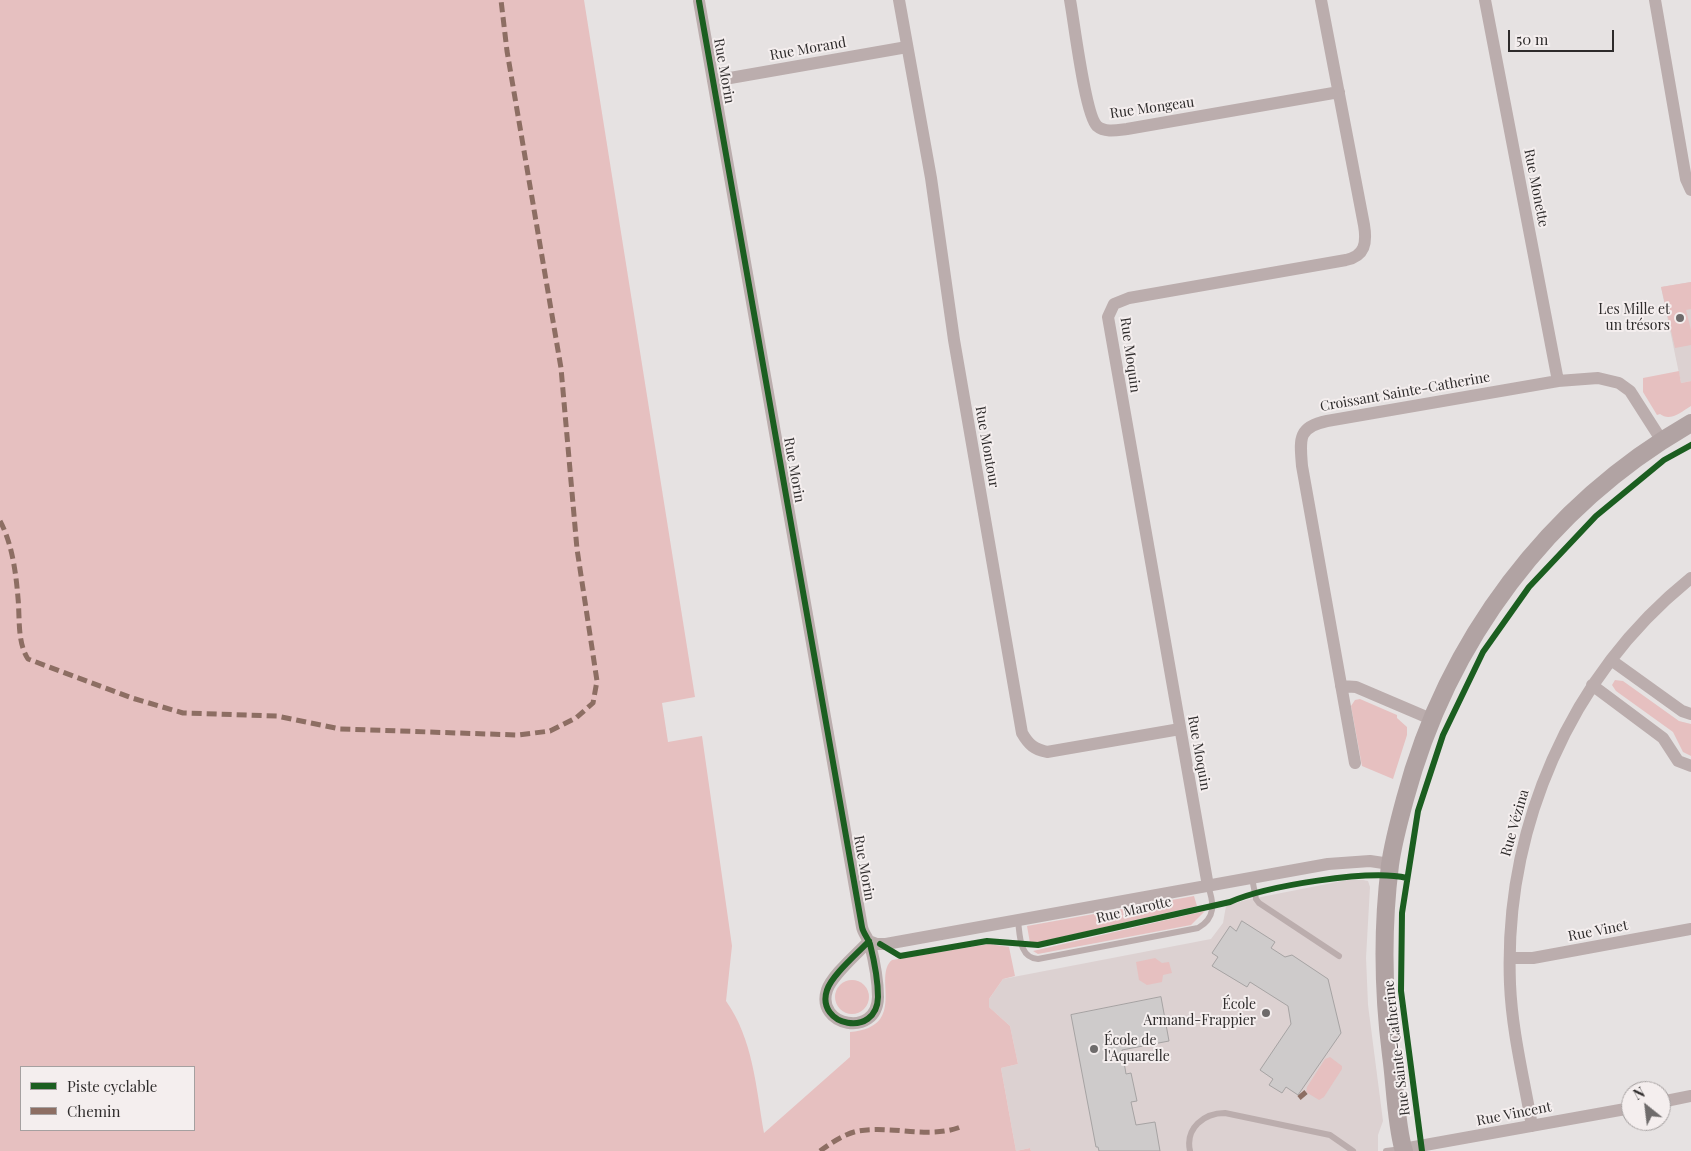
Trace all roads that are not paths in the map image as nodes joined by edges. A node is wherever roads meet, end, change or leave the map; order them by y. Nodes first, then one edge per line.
1 (688, 0) edge
2 (700, 0) edge
3 (899, 0) edge
4 (1070, 0) edge
5 (1321, 0) edge
6 (1484, 0) edge
7 (1655, 0) edge
8 (907, 47) junction
9 (713, 80) junction
10 (1338, 92) junction
11 (1691, 190) edge
12 (1558, 382) junction
13 (1691, 423) edge
14 (1662, 441) junction
15 (1691, 578) edge
16 (1610, 660) junction
17 (1592, 685) junction
18 (1341, 686) junction
19 (1691, 714) edge
20 (1431, 719) junction
21 (1180, 729) junction
22 (1355, 763) dead end
23 (1691, 766) edge
24 (1390, 864) junction
25 (1252, 878) junction
26 (1208, 886) junction
27 (1018, 921) junction
28 (1691, 929) edge
29 (869, 941) junction
30 (1339, 956) dead end
31 (1510, 958) junction
32 (1691, 1096) edge
33 (1671, 1100) edge
34 (1621, 1110) edge
35 (1532, 1126) junction
36 (1399, 1150) edge
37 (1190, 1151) edge
38 (1353, 1151) edge

1 - 2 street, Rue Morin
2 - 9 street, Rue Morin
3 - 8 street, Rue Montour
4 - 10 street, Rue Mongeau
5 - 10 street, Rue Moquin
6 - 12 street, Rue Monette
7 - 11 street
8 - 9 street, Rue Morand
8 - 21 street, Rue Montour
9 - 29 street, Rue Morin
10 - 21 street, Rue Moquin
12 - 14 street, Croissant Sainte-Catherine
12 - 18 street, Croissant Sainte-Catherine
13 - 14 street, Rue Sainte-Catherine
14 - 20 street, Rue Sainte-Catherine
15 - 16 street, Rue Vézina
16 - 17 street, Rue Vézina
16 - 19 street
17 - 23 street
17 - 31 street, Rue Vézina
18 - 20 street
18 - 22 street, Croissant Sainte-Catherine
20 - 24 street, Rue Sainte-Catherine
21 - 26 street, Rue Moquin
24 - 25 street, Rue Marotte
24 - 36 street, Rue Sainte-Catherine
25 - 26 street, Rue Marotte
25 - 30 lane
26 - 27 street, Rue Marotte
26 - 27 lane
27 - 29 street, Rue Marotte
28 - 31 street, Rue Vinet
29 - 29 street, Rue Morin
31 - 35 street, Rue Vézina
32 - 33 street
34 - 35 street, Rue Vincent
35 - 36 street, Rue Vincent
37 - 38 lane

